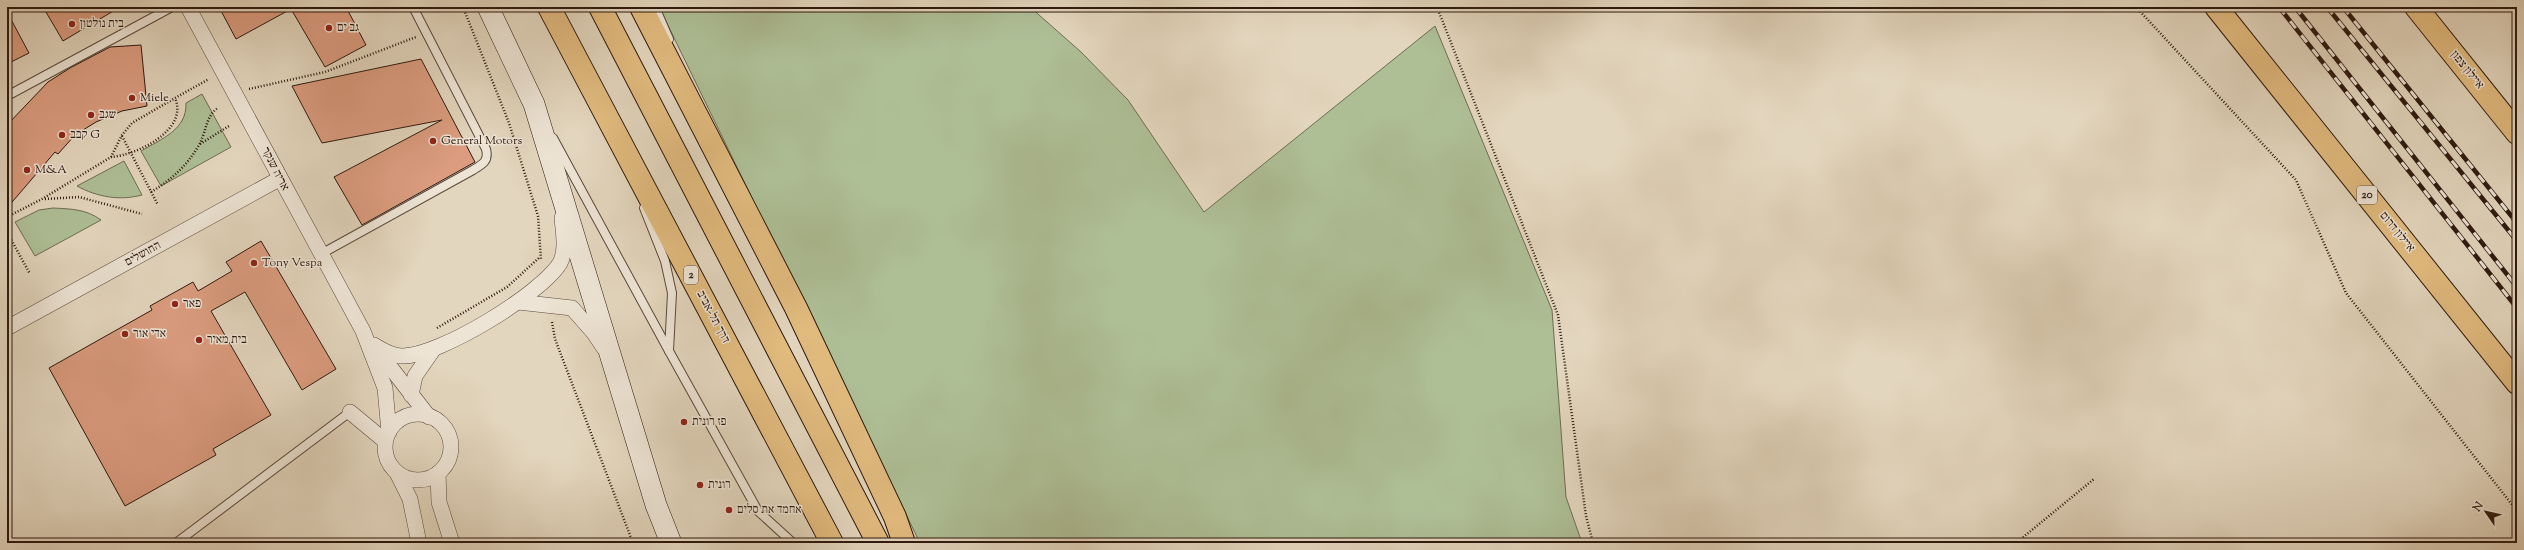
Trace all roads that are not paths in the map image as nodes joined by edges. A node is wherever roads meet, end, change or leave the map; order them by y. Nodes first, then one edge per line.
1 (172, 7) edge
2 (188, 7) edge
3 (413, 7) edge
4 (488, 7) edge
5 (549, 7) edge
6 (600, 7) edge
7 (641, 7) edge
8 (655, 7) edge
9 (2216, 7) edge
10 (2416, 7) edge
11 (673, 47) dead end
12 (679, 61) dead end
13 (7, 96) edge
14 (534, 104) junction
15 (610, 122) junction
16 (2517, 133) edge
17 (279, 179) junction
18 (733, 182) junction
19 (559, 183) junction
20 (321, 254) junction
21 (518, 302) junction
22 (7, 328) edge
23 (363, 331) junction
24 (374, 346) junction
25 (432, 350) junction
26 (669, 351) junction
27 (612, 361) junction
28 (2517, 383) edge
29 (411, 395) junction
30 (350, 412) joint
31 (429, 417) junction
32 (387, 436) junction
33 (397, 472) junction
34 (438, 473) junction
35 (176, 543) edge
36 (419, 543) edge
37 (452, 543) edge
38 (671, 543) edge
39 (793, 543) edge
40 (832, 543) edge
41 (878, 543) edge
42 (904, 543) edge

1 - 13 lane
2 - 17 street, אריה שנקר
3 - 20 lane
4 - 14 main road
5 - 15 highway, דרך תל-אביב / 2
6 - 41 highway
7 - 18 highway
8 - 11 lane
9 - 28 highway, איילון דרום / 20
10 - 16 highway, איילון צפון
12 - 18 lane
14 - 19 main road
14 - 26 lane
15 - 26 lane
15 - 40 highway, דרך תל-אביב / 2
17 - 20 street, אריה שנקר
17 - 22 street, החושלים
18 - 42 highway
19 - 21 street
19 - 27 main road
20 - 23 street, אריה שנקר
21 - 25 street
21 - 27 street
23 - 24 street, אריה שנקר
23 - 32 street, אריה שנקר
24 - 25 street
24 - 29 street, אריה שנקר
25 - 29 street
26 - 39 lane
27 - 38 main road
29 - 31 street, אריה שנקר
30 - 32 street
30 - 35 lane
31 - 32 street
31 - 34 street
32 - 33 street
33 - 34 street
33 - 36 street
34 - 37 street

